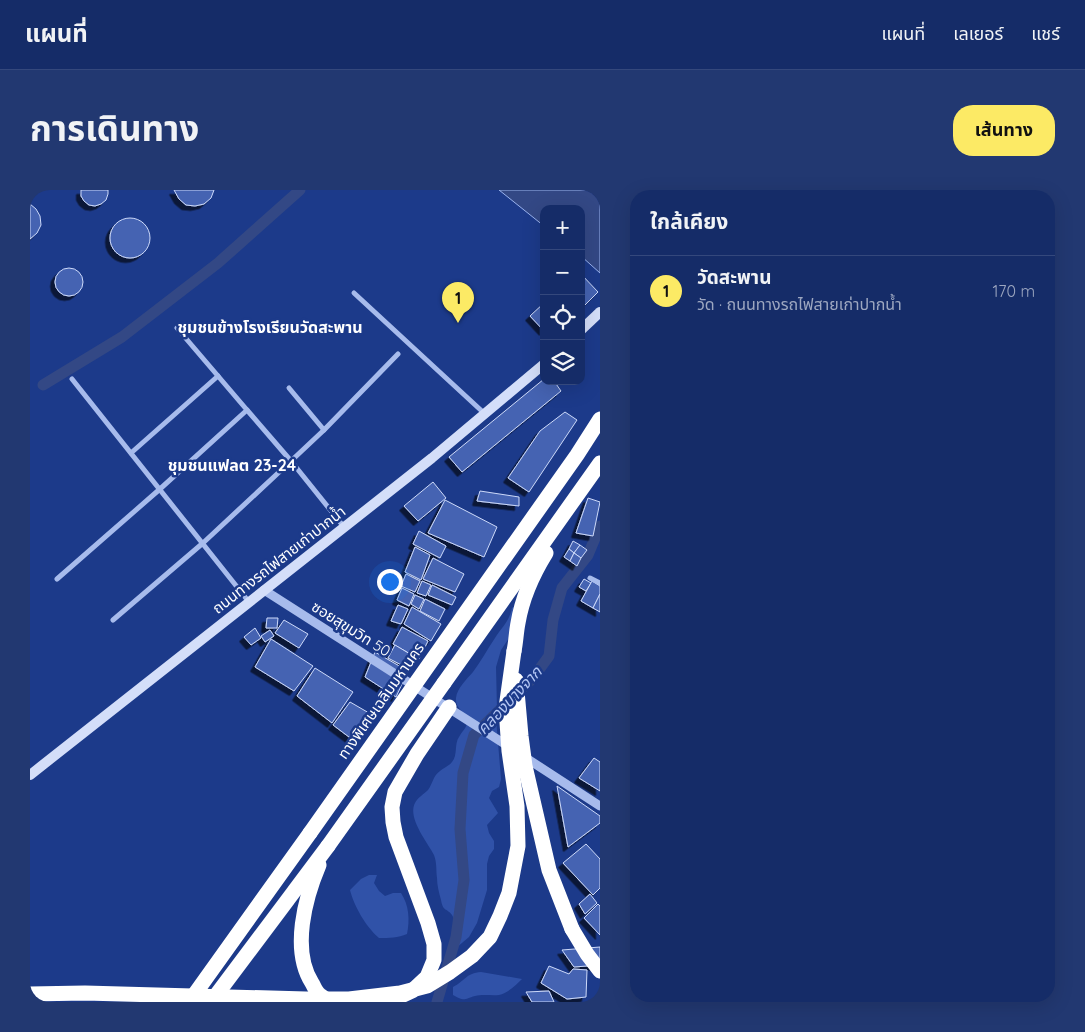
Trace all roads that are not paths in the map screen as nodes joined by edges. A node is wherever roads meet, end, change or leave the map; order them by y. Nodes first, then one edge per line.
1 (354, 293) dead end
2 (600, 312) edge
3 (585, 326) edge
4 (177, 328) dead end
5 (398, 354) dead end
6 (540, 367) edge
7 (218, 376) junction
8 (72, 379) dead end
9 (289, 388) dead end
10 (247, 410) junction
11 (485, 414) junction
12 (600, 419) edge
13 (324, 430) junction
14 (130, 453) junction
15 (290, 461) junction
16 (600, 464) edge
17 (160, 489) junction
18 (344, 527) junction
19 (203, 543) junction
20 (590, 578) dead end
21 (57, 579) dead end
22 (600, 583) edge
23 (264, 590) junction
24 (250, 602) junction
25 (113, 620) dead end
26 (514, 651) junction
27 (449, 708) junction
28 (30, 776) edge
29 (600, 806) edge
30 (328, 846) junction
31 (600, 971) edge
32 (30, 994) edge
33 (190, 1002) edge
34 (211, 1002) edge
35 (331, 1002) edge
36 (388, 1002) edge

1 - 11 street
2 - 3 main road
4 - 7 street
5 - 13 street
6 - 11 main road, ถนนทางรถไฟสายเก่าปากน้ำ
7 - 10 street
7 - 14 street
8 - 14 street
9 - 13 street
10 - 15 street
10 - 17 street
11 - 18 main road, ถนนทางรถไฟสายเก่าปากน้ำ
12 - 33 highway, ทางพิเศษเฉลิมมหานคร, bridge
13 - 15 street
14 - 17 street
15 - 18 street
15 - 19 street
16 - 26 highway
16 - 30 highway, bridge
17 - 19 street
17 - 21 street
18 - 23 main road, ถนนทางรถไฟสายเก่าปากน้ำ
19 - 24 street
19 - 25 street
20 - 22 street
23 - 24 main road, ถนนทางรถไฟสายเก่าปากน้ำ
23 - 27 street, ซอยสุขุมวิท 50
24 - 28 main road, ถนนทางรถไฟสายเก่าปากน้ำ
26 - 31 highway, bridge
26 - 32 highway, bridge
27 - 29 street, ซอยสุขุมวิท 50, bridge
27 - 36 highway
30 - 34 highway
30 - 35 highway

